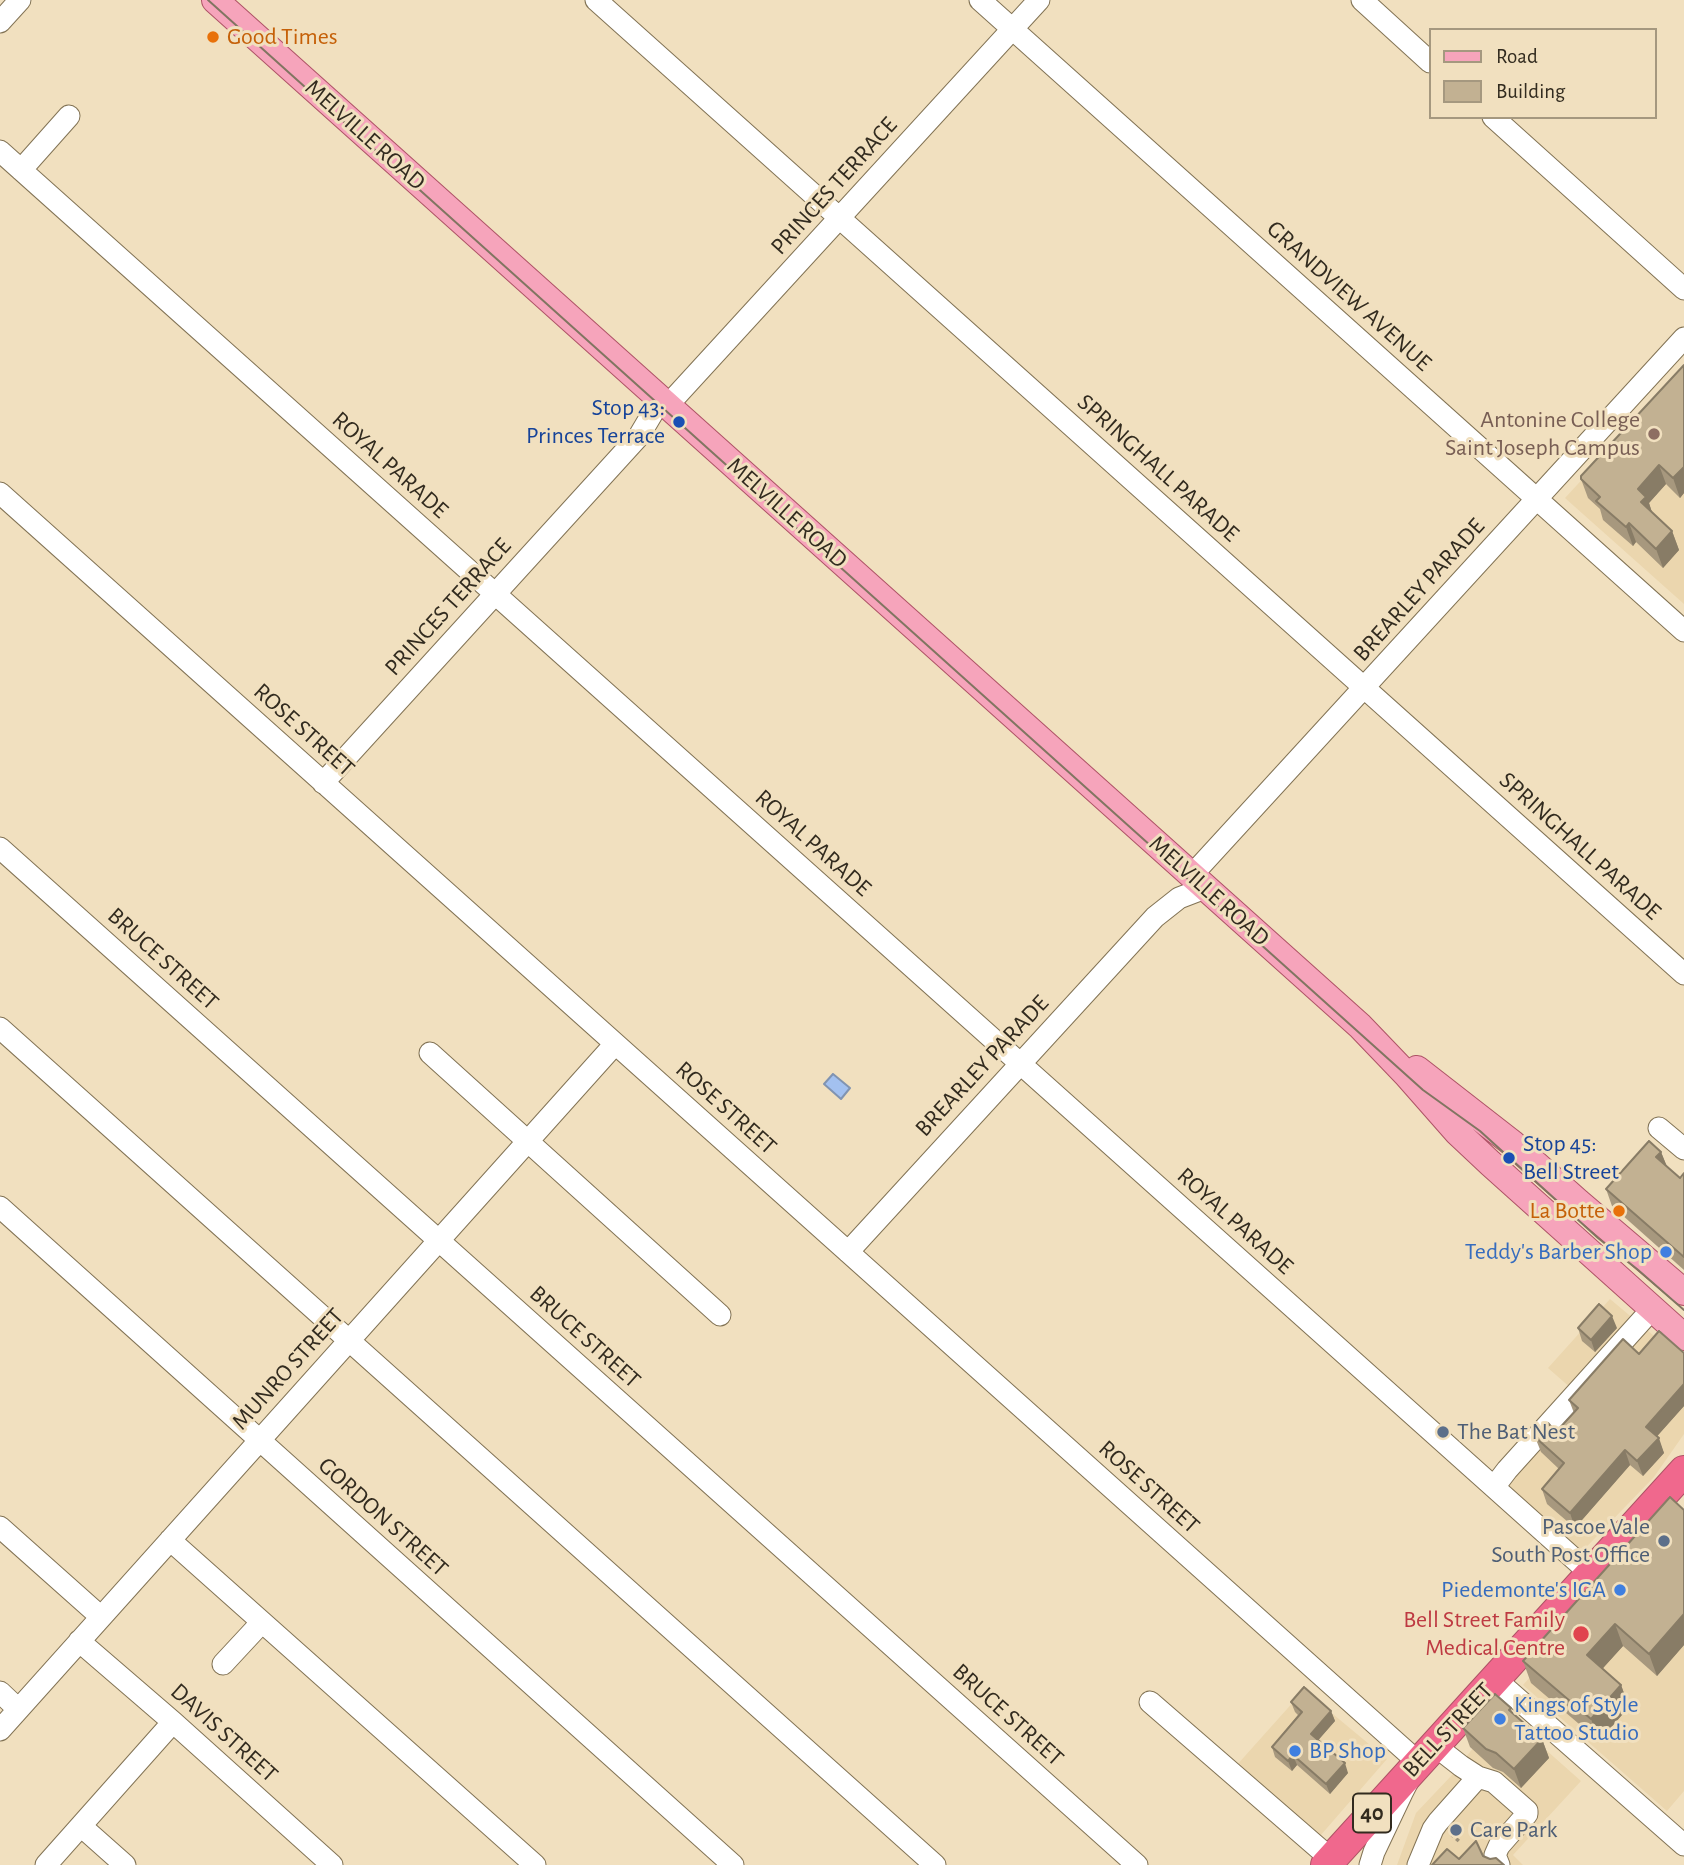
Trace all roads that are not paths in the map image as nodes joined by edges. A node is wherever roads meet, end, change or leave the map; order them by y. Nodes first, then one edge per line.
1 (215, 0) edge
2 (596, 0) edge
3 (980, 0) edge
4 (1039, 0) edge
5 (1362, 0) edge
6 (1012, 29) junction
7 (1428, 60) edge
8 (69, 116) dead end
9 (1495, 119) edge
10 (0, 151) edge
11 (21, 170) junction
12 (840, 219) junction
13 (1684, 289) edge
14 (1684, 338) edge
15 (668, 406) junction
16 (0, 493) edge
17 (1537, 500) junction
18 (495, 594) junction
19 (1684, 631) edge
20 (1365, 688) junction
21 (323, 783) junction
22 (0, 848) edge
23 (1192, 876) junction
24 (1155, 917) junction
25 (1684, 974) edge
26 (1360, 1026) junction
27 (0, 1028) edge
28 (615, 1044) junction
29 (430, 1053) dead end
30 (1019, 1064) junction
31 (1660, 1128) dead end
32 (527, 1141) junction
33 (1684, 1149) edge
34 (0, 1207) edge
35 (438, 1241) junction
36 (848, 1251) junction
37 (1682, 1287) edge
38 (1653, 1308) junction
39 (720, 1315) dead end
40 (1684, 1337) edge
41 (349, 1340) junction
42 (260, 1440) junction
43 (1680, 1483) edge
44 (1494, 1487) junction
45 (0, 1527) edge
46 (170, 1539) junction
47 (1591, 1574) junction
48 (101, 1617) junction
49 (262, 1622) junction
50 (79, 1641) junction
51 (223, 1664) dead end
52 (1495, 1679) junction
53 (0, 1692) edge
54 (1150, 1702) dead end
55 (18, 1709) junction
56 (173, 1722) junction
57 (0, 1730) edge
58 (1426, 1754) junction
59 (1478, 1777) junction
60 (81, 1826) junction
61 (1684, 1845) edge
62 (1328, 1862) edge
63 (46, 1865) edge
64 (125, 1865) edge
65 (332, 1865) edge
66 (535, 1865) edge
67 (733, 1865) edge
68 (935, 1865) edge
69 (1137, 1865) edge
70 (1370, 1865) edge
71 (1418, 1865) edge
72 (1499, 1865) edge

1 - 15 main road, MELVILLE ROAD
2 - 12 street, SPRINGHALL PARADE
3 - 6 street, GRANDVIEW AVENUE
4 - 6 street, PRINCES TERRACE
5 - 7 street
6 - 12 street, PRINCES TERRACE
6 - 17 street, GRANDVIEW AVENUE
8 - 11 street
9 - 13 street
10 - 11 street, ROYAL PARADE
11 - 18 street, ROYAL PARADE
12 - 15 street, PRINCES TERRACE
12 - 20 street, SPRINGHALL PARADE
14 - 17 street, BREARLEY PARADE
15 - 18 street, PRINCES TERRACE
15 - 23 main road, MELVILLE ROAD
16 - 21 street, ROSE STREET
17 - 19 street, GRANDVIEW AVENUE
17 - 20 street, BREARLEY PARADE
18 - 21 street, PRINCES TERRACE
18 - 30 street, ROYAL PARADE
20 - 23 street, BREARLEY PARADE
20 - 25 street, SPRINGHALL PARADE
21 - 28 street, ROSE STREET
22 - 35 street, BRUCE STREET
23 - 24 street, BREARLEY PARADE
23 - 24 street, BREARLEY PARADE
23 - 26 main road, MELVILLE ROAD
24 - 30 street, BREARLEY PARADE
26 - 37 main road, MELVILLE ROAD
26 - 38 main road, MELVILLE ROAD
27 - 41 street
28 - 32 street, MUNRO STREET
28 - 36 street, ROSE STREET
29 - 32 street
30 - 36 street, BREARLEY PARADE
30 - 44 street, ROYAL PARADE
31 - 33 street
32 - 35 street, MUNRO STREET
32 - 39 street
34 - 42 street, GORDON STREET
35 - 41 street, MUNRO STREET
35 - 69 street, BRUCE STREET
36 - 58 street, ROSE STREET
38 - 40 main road, MELVILLE ROAD
38 - 44 street
41 - 42 street, MUNRO STREET
41 - 68 street
42 - 46 street, MUNRO STREET
42 - 67 street, GORDON STREET
43 - 47 highway, BELL STREET / 40
44 - 47 street, ROYAL PARADE
45 - 48 street
46 - 48 street, MUNRO STREET
46 - 49 street
47 - 52 highway, BELL STREET / 40
48 - 50 street, MUNRO STREET
49 - 51 street
49 - 66 street
50 - 55 street, MUNRO STREET
50 - 56 street, DAVIS STREET
52 - 58 highway, BELL STREET / 40
52 - 61 street
53 - 55 street
54 - 62 street
55 - 57 street, MUNRO STREET
56 - 60 street
56 - 65 street, DAVIS STREET
58 - 59 street, ROSE STREET
58 - 62 highway, BELL STREET / 40
58 - 70 street
59 - 71 street
59 - 72 street, ROSE STREET
60 - 63 street
60 - 64 street

